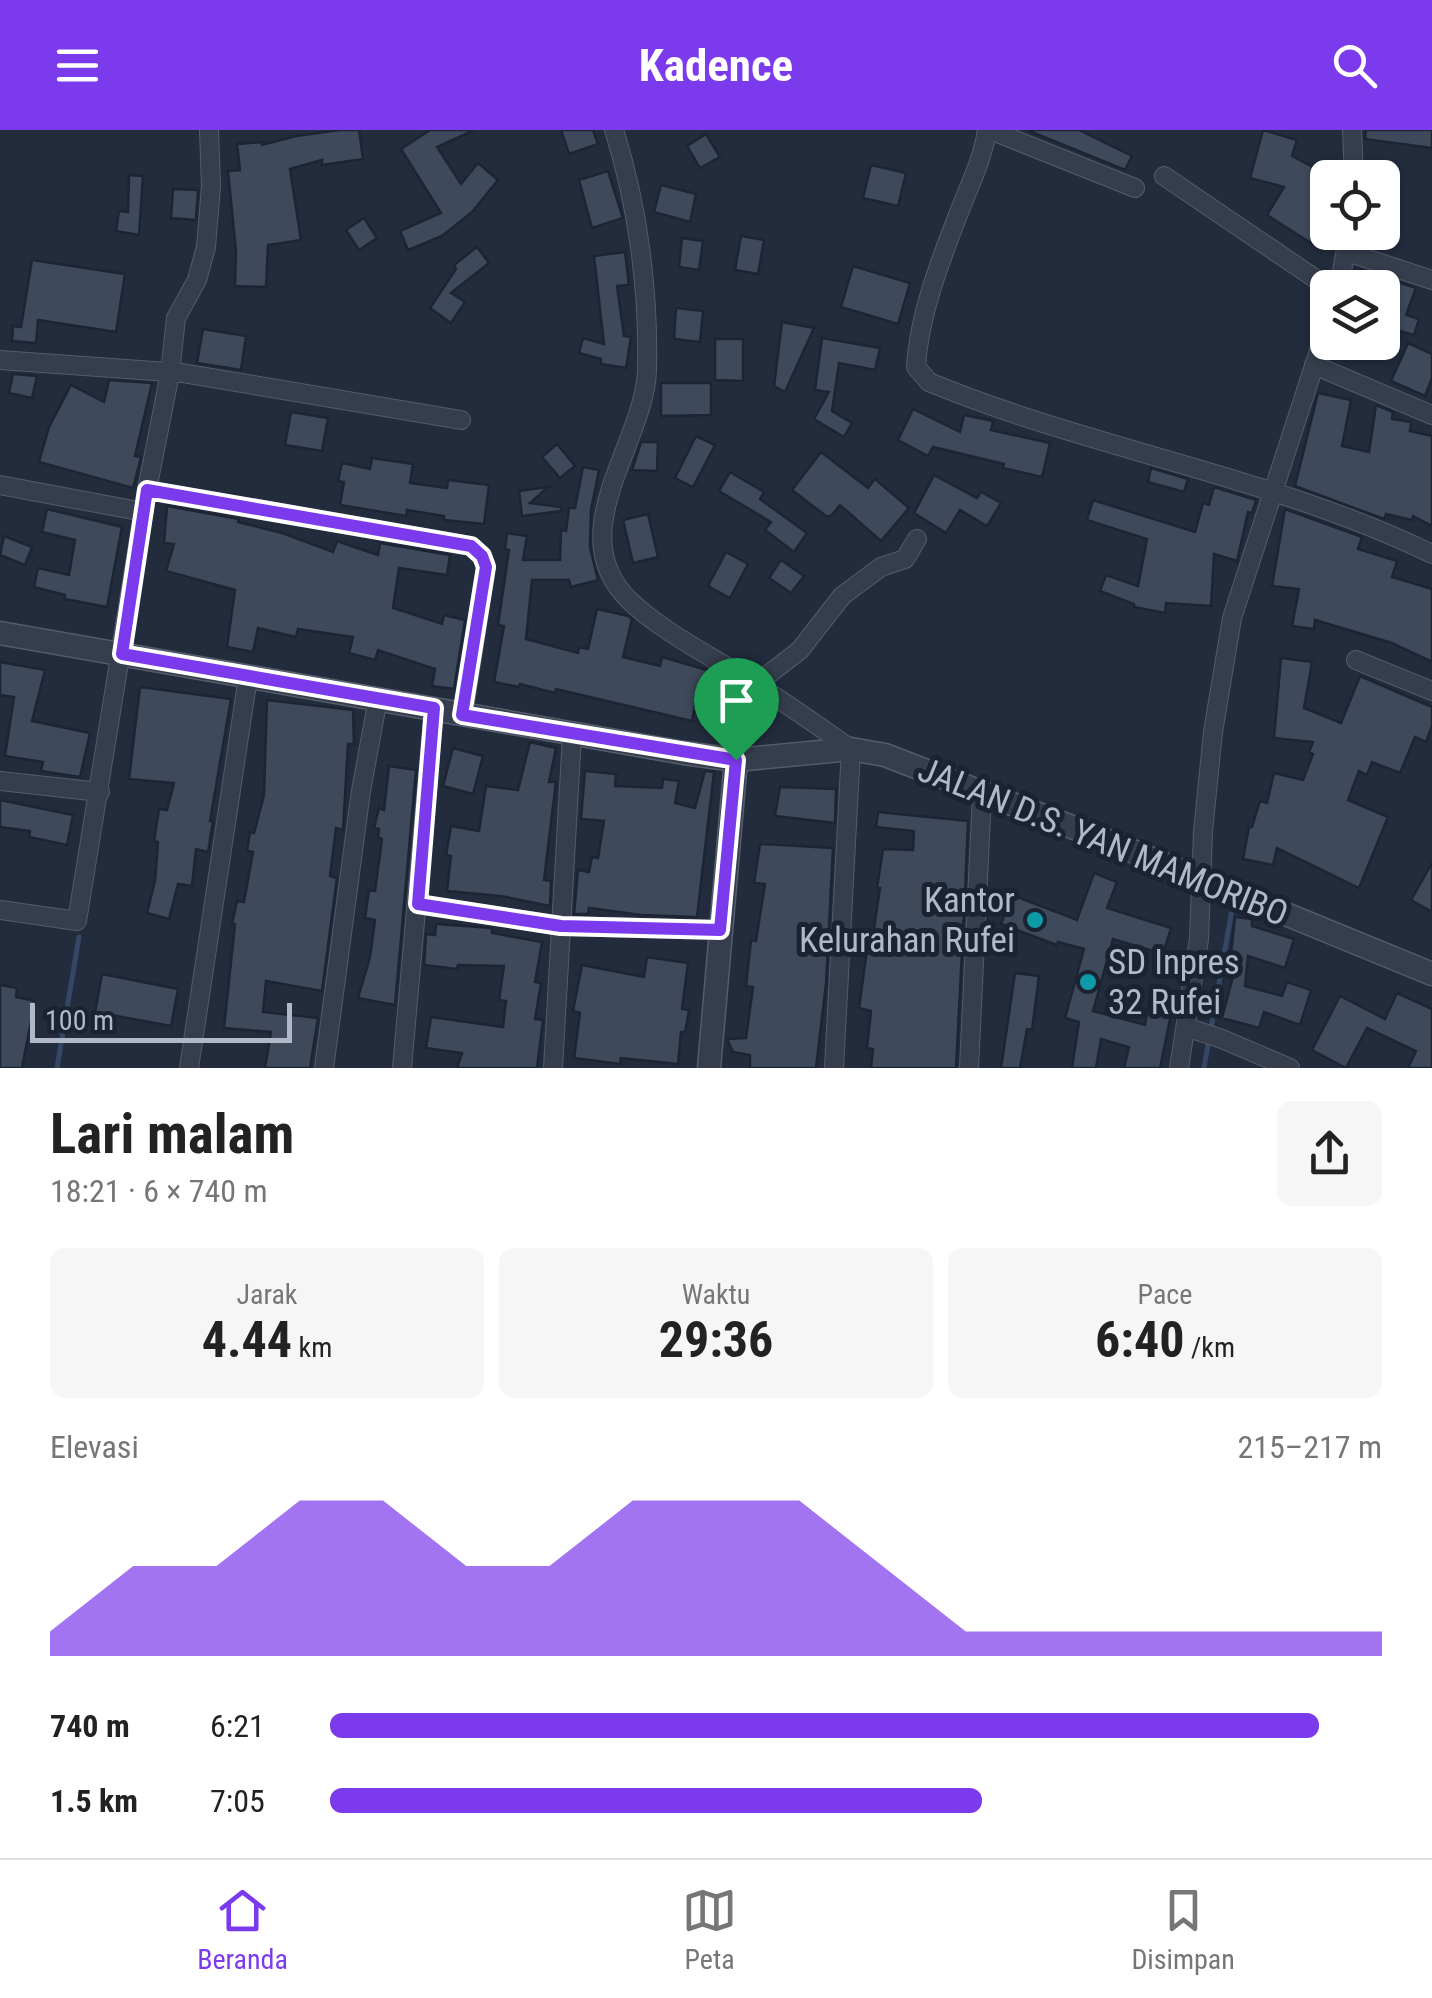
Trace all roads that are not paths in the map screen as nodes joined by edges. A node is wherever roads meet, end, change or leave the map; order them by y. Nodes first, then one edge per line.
1 (210, 130) edge
2 (614, 130) edge
3 (989, 130) edge
4 (1352, 130) edge
5 (1353, 160) edge
6 (1164, 176) dead end
7 (1135, 188) dead end
8 (1347, 252) joint
9 (1342, 270) edge
10 (1429, 272) edge
11 (1310, 275) edge
12 (0, 360) edge
13 (1316, 360) edge
14 (1314, 365) junction
15 (170, 373) junction
16 (1432, 415) edge
17 (461, 420) dead end
18 (0, 485) edge
19 (147, 490) junction
20 (1273, 491) junction
21 (144, 512) junction
22 (917, 540) dead end
23 (1432, 554) edge
24 (0, 632) edge
25 (122, 654) junction
26 (1356, 660) dead end
27 (248, 677) junction
28 (756, 684) junction
29 (1432, 691) edge
30 (378, 698) junction
31 (434, 708) junction
32 (462, 715) junction
33 (572, 735) junction
34 (851, 749) junction
35 (736, 760) junction
36 (0, 781) edge
37 (100, 792) junction
38 (982, 794) junction
39 (1202, 882) junction
40 (418, 904) junction
41 (0, 910) edge
42 (561, 926) junction
43 (720, 930) junction
44 (1432, 974) edge
45 (1193, 1030) junction
46 (190, 1068) edge
47 (324, 1068) edge
48 (402, 1068) edge
49 (553, 1068) edge
50 (709, 1068) edge
51 (834, 1068) edge
52 (968, 1068) edge
53 (1178, 1068) edge
54 (1290, 1068) edge

1 - 15 street
2 - 28 street
3 - 7 street
3 - 20 street
4 - 5 street
6 - 11 street
8 - 9 street
8 - 10 street
12 - 15 street
13 - 14 street
14 - 16 street
14 - 20 street
15 - 17 street
15 - 19 street
18 - 21 street
19 - 21 street
19 - 32 street
20 - 23 street
20 - 39 street
21 - 25 street
22 - 28 street
24 - 25 street, JALAN D.S. YAN MAMORIBO
25 - 27 street, JALAN D.S. YAN MAMORIBO
25 - 37 street
26 - 29 street
27 - 30 street, JALAN D.S. YAN MAMORIBO
27 - 46 street
28 - 34 street
30 - 31 street, JALAN D.S. YAN MAMORIBO
30 - 47 street
31 - 32 street, JALAN D.S. YAN MAMORIBO
31 - 40 street
32 - 33 street, JALAN D.S. YAN MAMORIBO
33 - 35 street, JALAN D.S. YAN MAMORIBO
33 - 42 street
34 - 35 street, JALAN D.S. YAN MAMORIBO
34 - 38 street, JALAN D.S. YAN MAMORIBO
34 - 51 street
35 - 43 street
36 - 37 street
37 - 41 street
38 - 39 street, JALAN D.S. YAN MAMORIBO
38 - 52 street
39 - 44 street, JALAN D.S. YAN MAMORIBO
39 - 45 street
40 - 42 street
40 - 48 street
42 - 43 street
42 - 49 street
43 - 50 street
45 - 53 street
45 - 54 street

